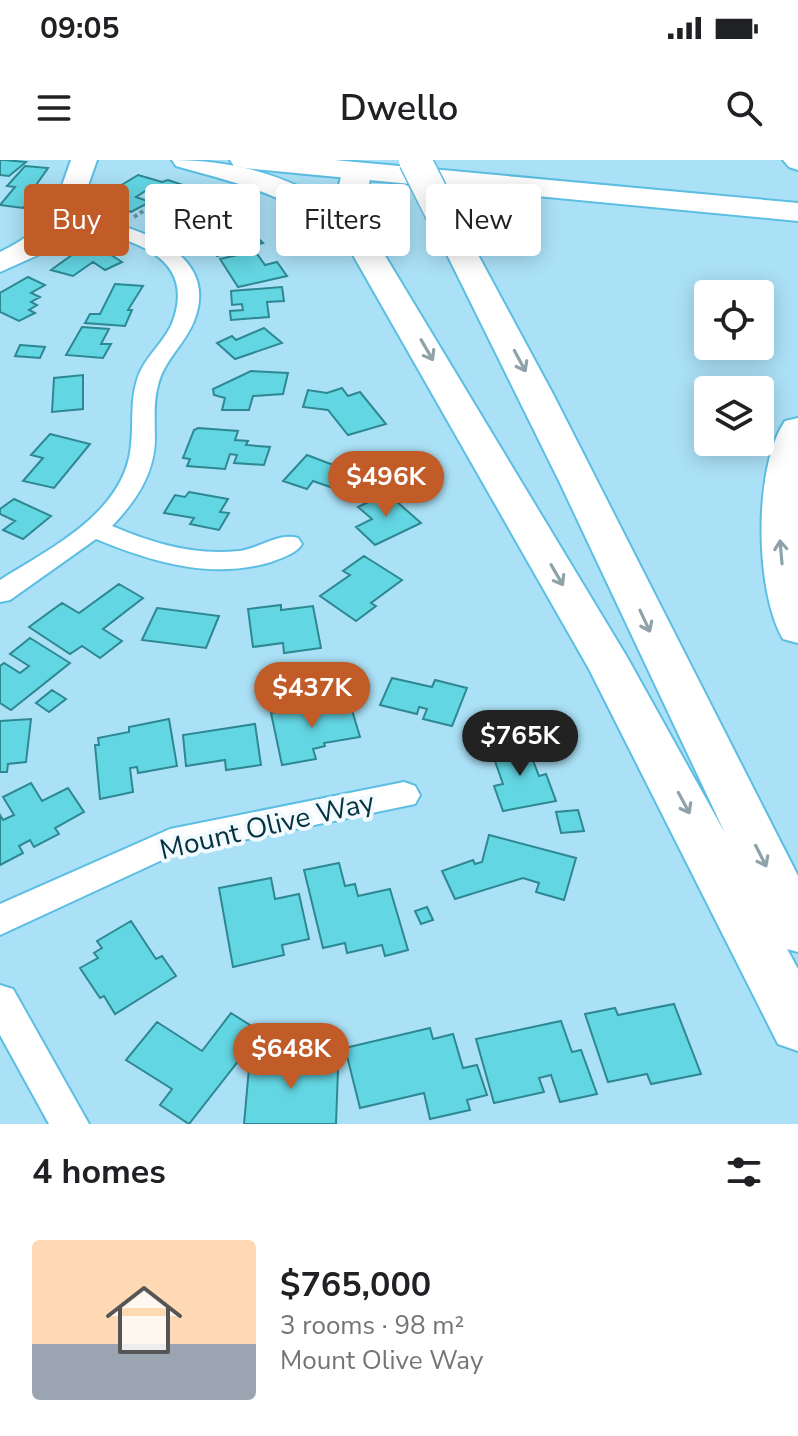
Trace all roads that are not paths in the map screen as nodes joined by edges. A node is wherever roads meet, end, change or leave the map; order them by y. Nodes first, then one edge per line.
1 (84, 160) edge
2 (186, 160) edge
3 (244, 160) edge
4 (415, 160) edge
5 (357, 171) junction
6 (76, 184) edge
7 (798, 212) edge
8 (129, 234) edge
9 (24, 251) edge
10 (0, 263) edge
11 (388, 283) junction
12 (798, 429) edge
13 (95, 529) junction
14 (289, 544) dead end
15 (0, 593) edge
16 (798, 628) edge
17 (404, 795) dead end
18 (0, 920) edge
19 (798, 929) edge
20 (0, 1001) edge
21 (798, 1025) edge
22 (70, 1124) edge

1 - 6 street
2 - 11 main road
3 - 5 main road
4 -> 19 main road, bridge
5 - 7 main road
5 - 11 main road
8 - 13 street
9 - 10 street
11 -> 21 main road
16 -> 12 main road
13 - 14 street
13 - 15 street
17 - 18 street, Mount Olive Way
20 - 22 street

